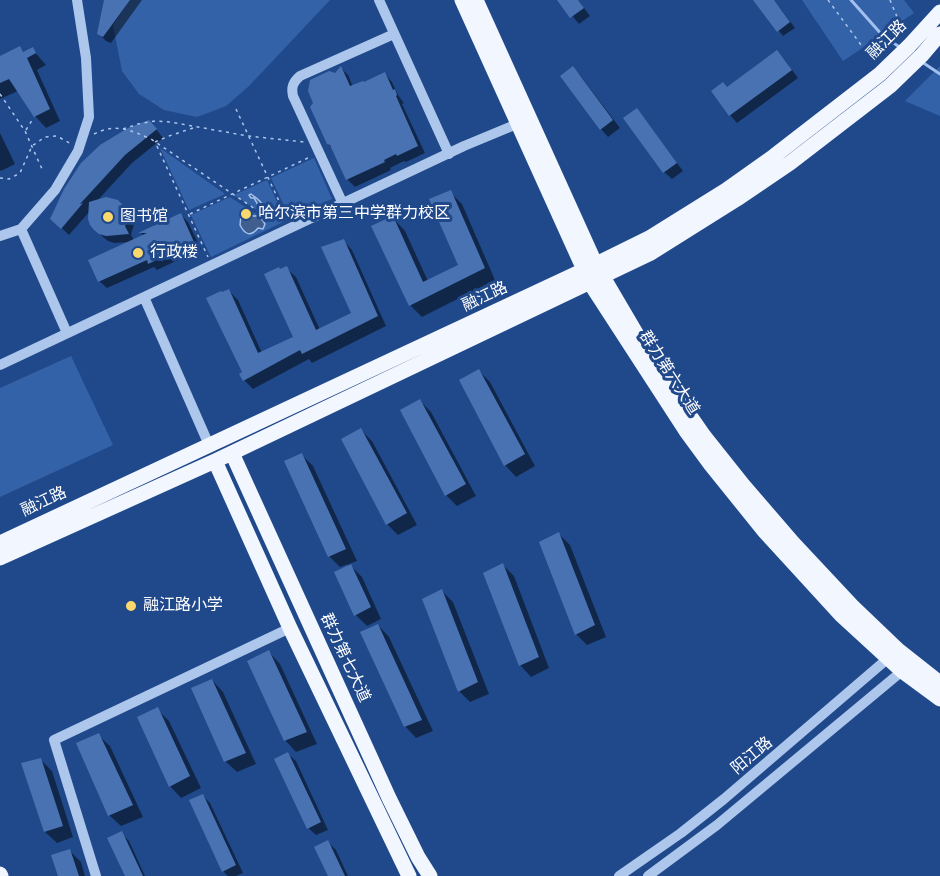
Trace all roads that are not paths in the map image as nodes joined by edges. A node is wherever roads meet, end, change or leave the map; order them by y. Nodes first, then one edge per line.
1 (77, 0) edge
2 (378, 0) edge
3 (462, 0) edge
4 (476, 0) edge
5 (940, 12) edge
6 (394, 34) junction
7 (940, 34) edge
8 (517, 123) junction
9 (449, 154) junction
10 (343, 204) junction
11 (21, 229) junction
12 (0, 236) edge
13 (594, 274) junction
14 (144, 297) junction
15 (67, 333) junction
16 (0, 364) edge
17 (209, 446) junction
18 (232, 453) junction
19 (215, 461) junction
20 (0, 543) edge
21 (0, 558) edge
22 (290, 628) junction
23 (893, 655) junction
24 (907, 666) junction
25 (940, 683) edge
26 (940, 699) edge
27 (96, 876) edge
28 (409, 876) edge
29 (430, 876) edge
30 (619, 876) edge
31 (648, 876) edge

1 - 11 street
2 - 6 street
3 - 8 main road, 群力第六大道
4 - 13 main road, 群力第六大道
5 - 13 main road, 融江路
6 - 9 street
6 - 10 street
7 - 13 main road, 融江路
8 - 9 street
8 - 13 main road, 群力第六大道
9 - 10 street
10 - 14 street
11 - 12 street
11 - 15 street
13 - 17 main road, 融江路
13 - 18 main road, 融江路
13 - 23 main road, 群力第六大道
14 - 15 street
14 - 17 street
15 - 16 street
17 - 20 main road, 融江路
18 - 19 main road, 融江路
18 - 29 main road, 群力第七大道
19 - 21 main road, 融江路
19 - 22 main road
22 - 27 street
22 - 28 main road
23 - 24 main road, 群力第六大道
23 - 30 street, 阳江路
24 - 25 main road, 群力第六大道
24 - 26 main road, 群力第六大道
24 - 31 street, 阳江路

